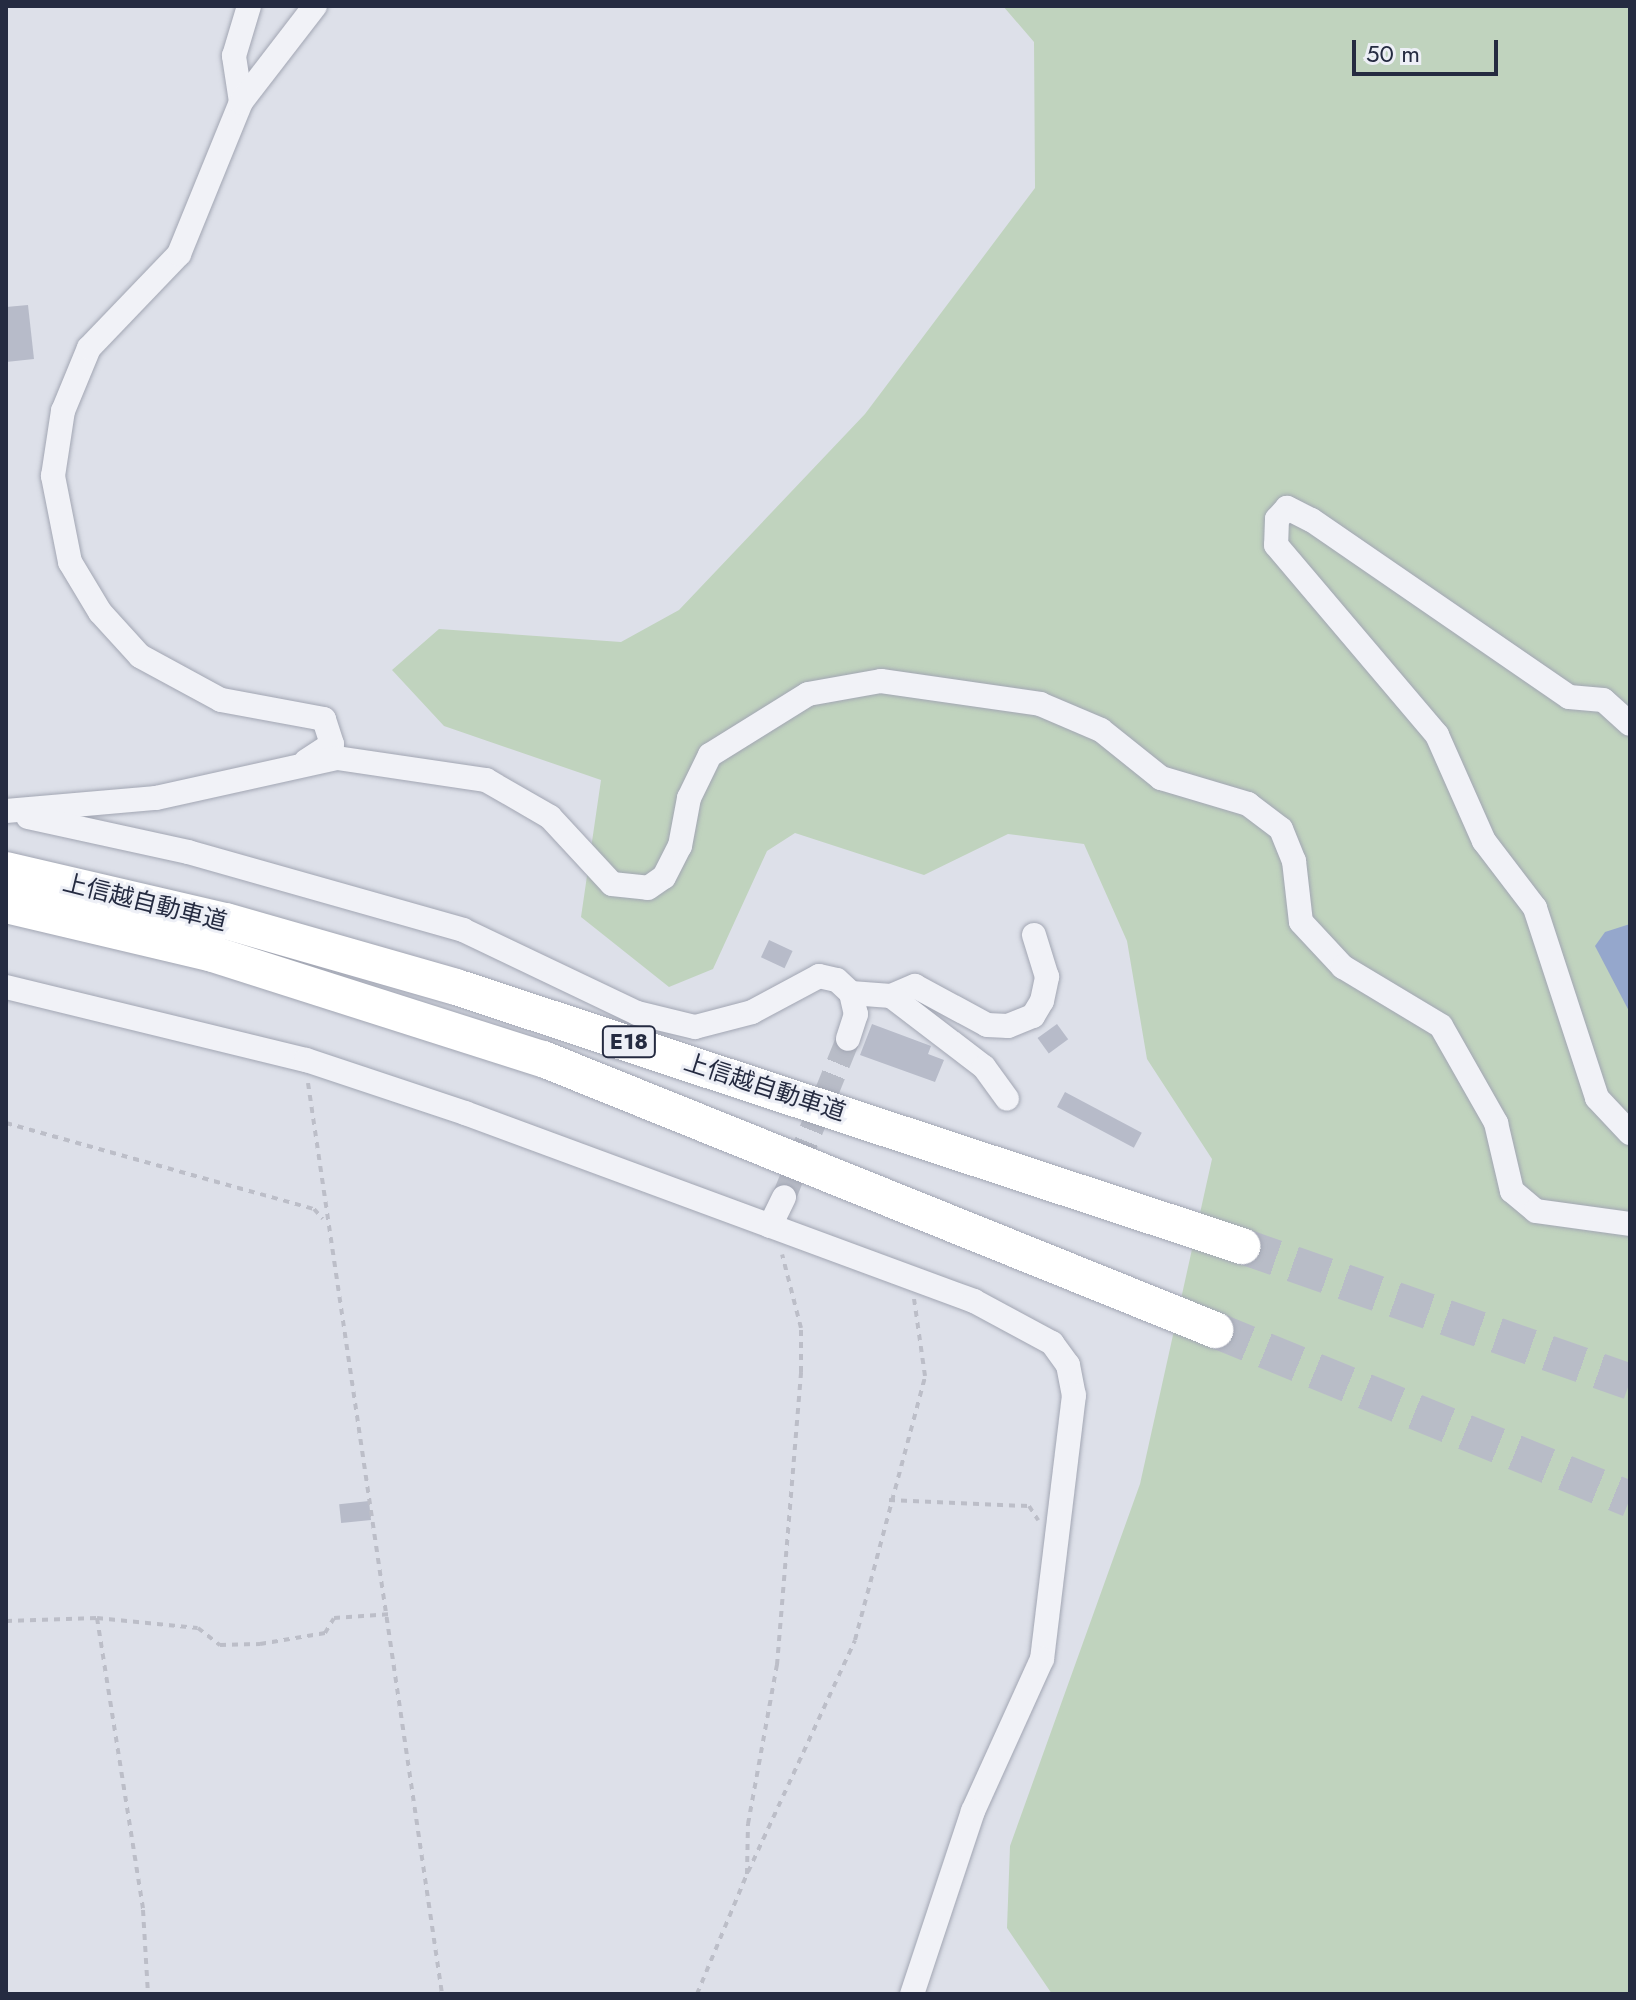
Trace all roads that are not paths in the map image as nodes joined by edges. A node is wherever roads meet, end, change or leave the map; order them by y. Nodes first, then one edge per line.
1 (249, 6) edge
2 (315, 6) edge
3 (241, 102) junction
4 (1630, 724) edge
5 (301, 765) junction
6 (6, 812) edge
7 (6, 870) edge
8 (6, 905) edge
9 (1034, 935) dead end
10 (6, 987) edge
11 (851, 993) junction
12 (891, 996) junction
13 (848, 1039) tunnel mouth
14 (1007, 1099) dead end
15 (1630, 1133) edge
16 (784, 1197) tunnel mouth
17 (1630, 1224) edge
18 (770, 1226) junction
19 (1242, 1246) tunnel mouth
20 (1215, 1330) tunnel mouth
21 (912, 1994) edge

1 - 3 street
2 - 3 street
3 - 5 street
4 - 15 street
5 - 6 street
5 - 17 street
6 - 11 street
7 - 19 highway, 上信越自動車道 / E18
8 - 20 highway, 上信越自動車道 / E18
9 - 12 street
10 - 18 street
11 - 12 street
11 - 13 street
12 - 14 street
16 - 18 street
18 - 21 street

